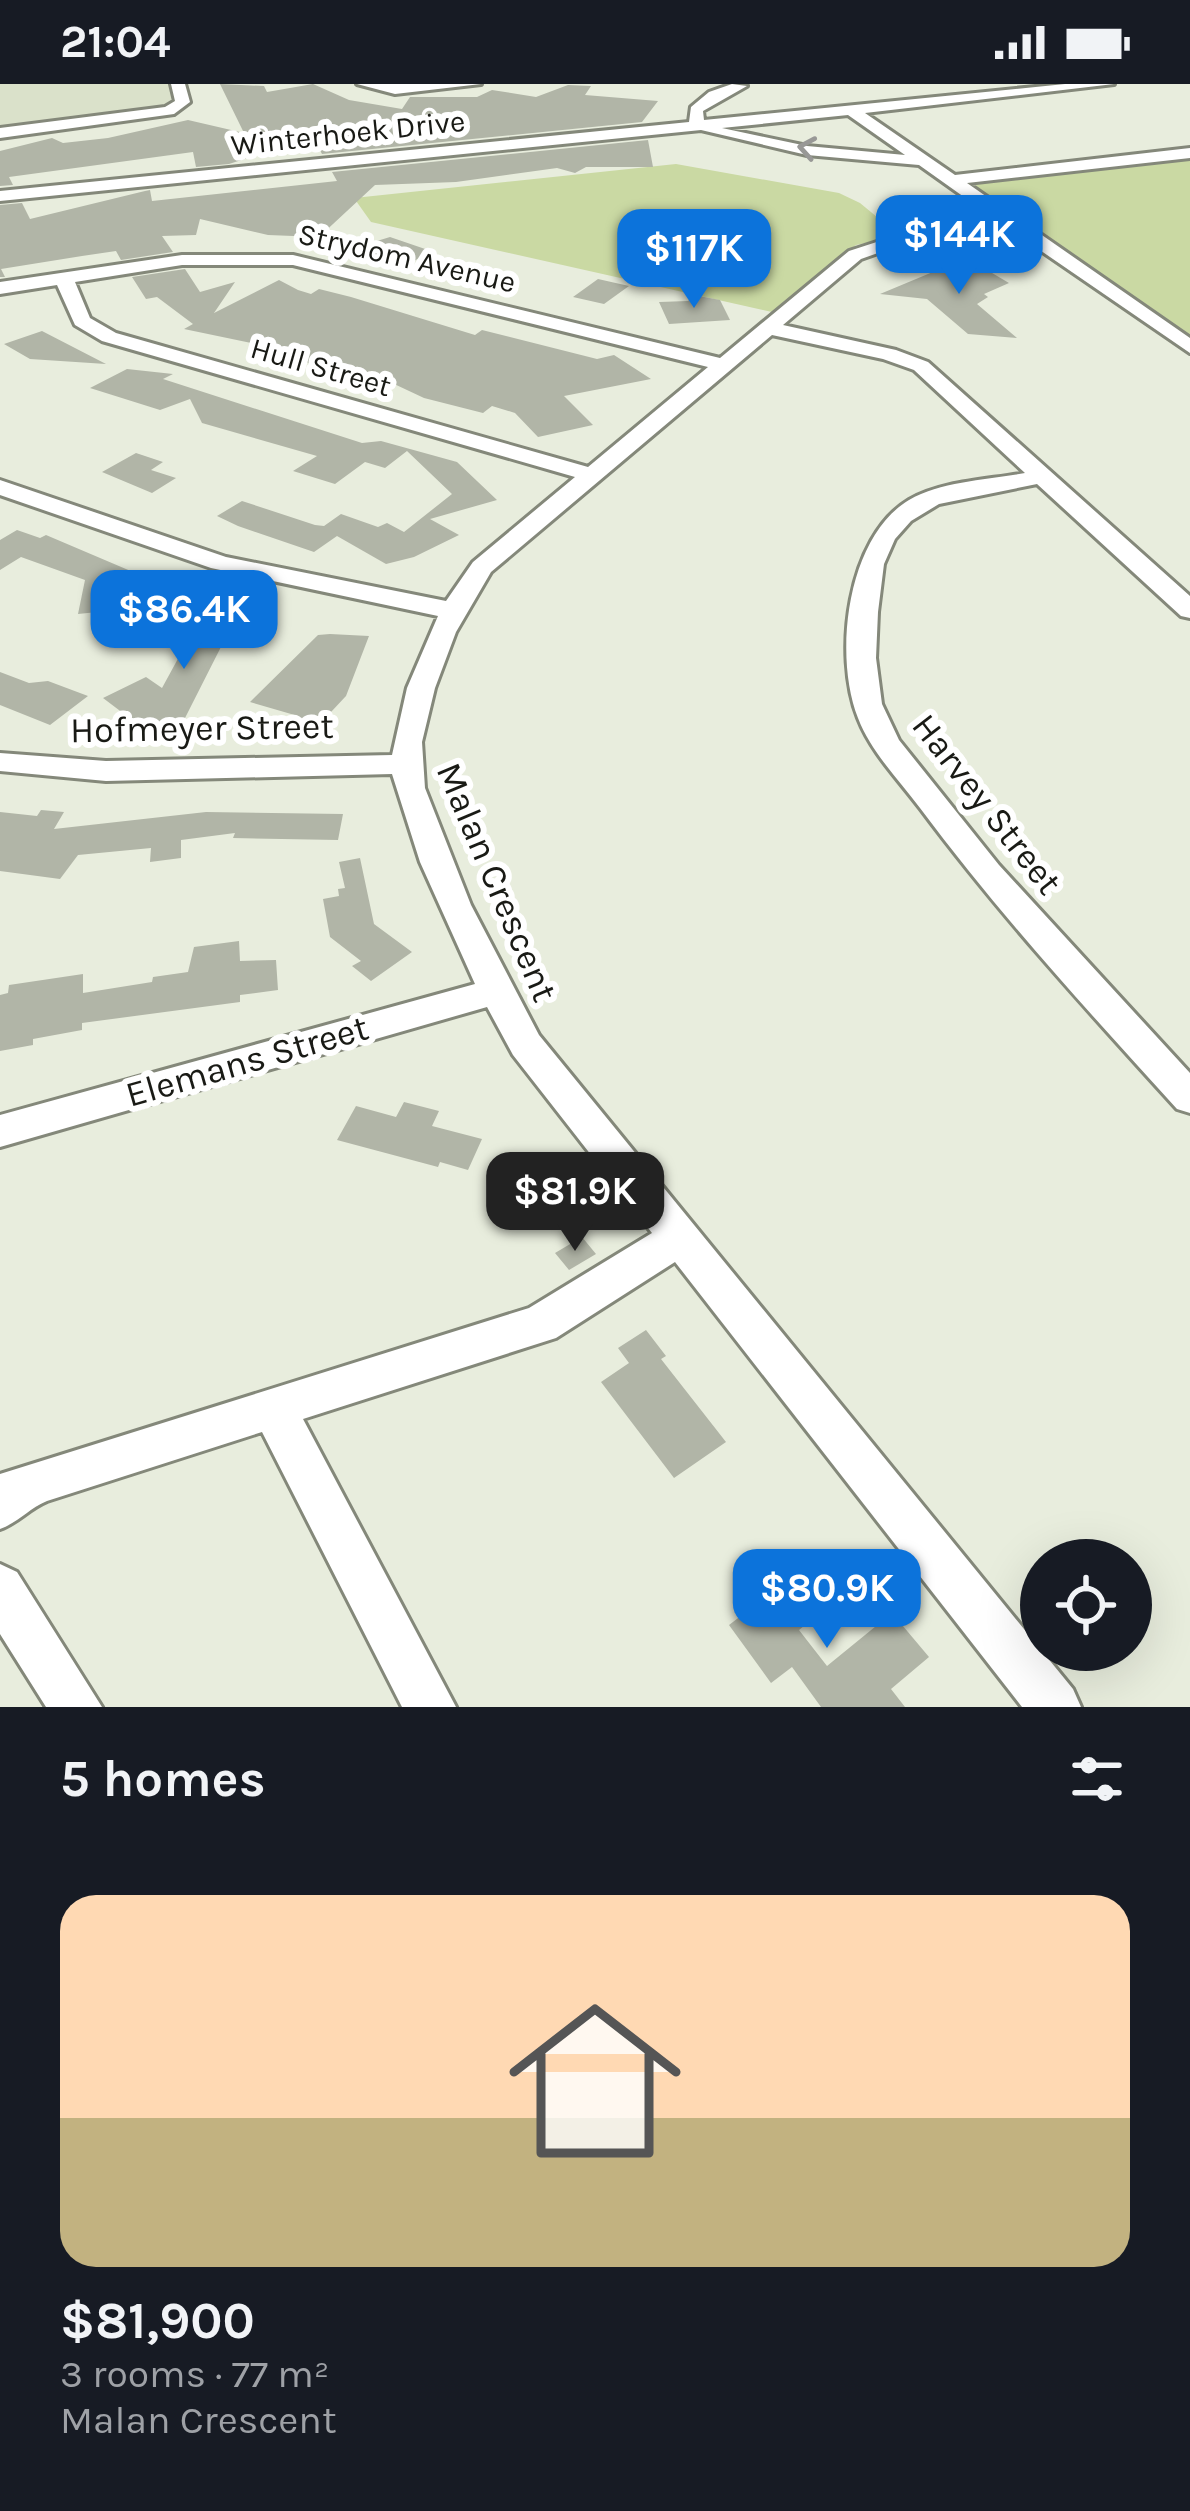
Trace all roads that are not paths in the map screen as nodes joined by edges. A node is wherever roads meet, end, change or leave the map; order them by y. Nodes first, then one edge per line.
1 (178, 84) edge
2 (364, 84) edge
3 (474, 84) edge
4 (1107, 84) edge
5 (739, 85) edge
6 (851, 110) junction
7 (780, 117) junction
8 (701, 124) junction
9 (0, 133) edge
10 (1190, 153) edge
11 (923, 160) junction
12 (954, 180) junction
13 (0, 196) edge
14 (1017, 227) junction
15 (64, 278) junction
16 (0, 288) edge
17 (768, 328) junction
18 (1190, 347) edge
19 (724, 365) junction
20 (592, 476) junction
21 (1043, 476) junction
22 (0, 487) edge
23 (454, 610) junction
24 (1190, 610) edge
25 (0, 762) edge
26 (406, 764) junction
27 (495, 992) junction
28 (1190, 1098) edge
29 (0, 1131) edge
30 (678, 1238) junction
31 (273, 1408) junction
32 (0, 1506) edge
33 (0, 1589) edge
34 (76, 1707) edge
35 (430, 1707) edge
36 (1054, 1707) edge

1 - 9 street
2 - 3 street
4 - 6 street, Winterhoek Drive
5 - 7 street
5 - 8 street
6 - 7 street, Winterhoek Drive
6 - 11 street
7 - 8 street, Winterhoek Drive
11 -> 8 street, Winterhoek Drive
8 - 13 street, Winterhoek Drive
10 - 12 street
11 - 12 street
12 - 14 street
14 - 17 street, Malan Crescent
14 - 18 street
15 - 16 street, Strydom Avenue
15 - 19 street, Strydom Avenue
15 - 20 street, Hull Street
17 - 19 street, Malan Crescent
17 - 21 street
19 - 20 street, Malan Crescent
20 - 23 street, Malan Crescent
21 - 24 street
21 - 28 street, Harvey Street
22 - 23 street
23 - 26 street, Malan Crescent
25 - 26 street, Hofmeyer Street
26 - 27 street, Malan Crescent
27 - 29 street, Elemans Street
27 - 30 street, Malan Crescent
30 - 31 street
30 - 36 street, Malan Crescent
31 - 32 street
31 - 35 street
33 - 34 street

